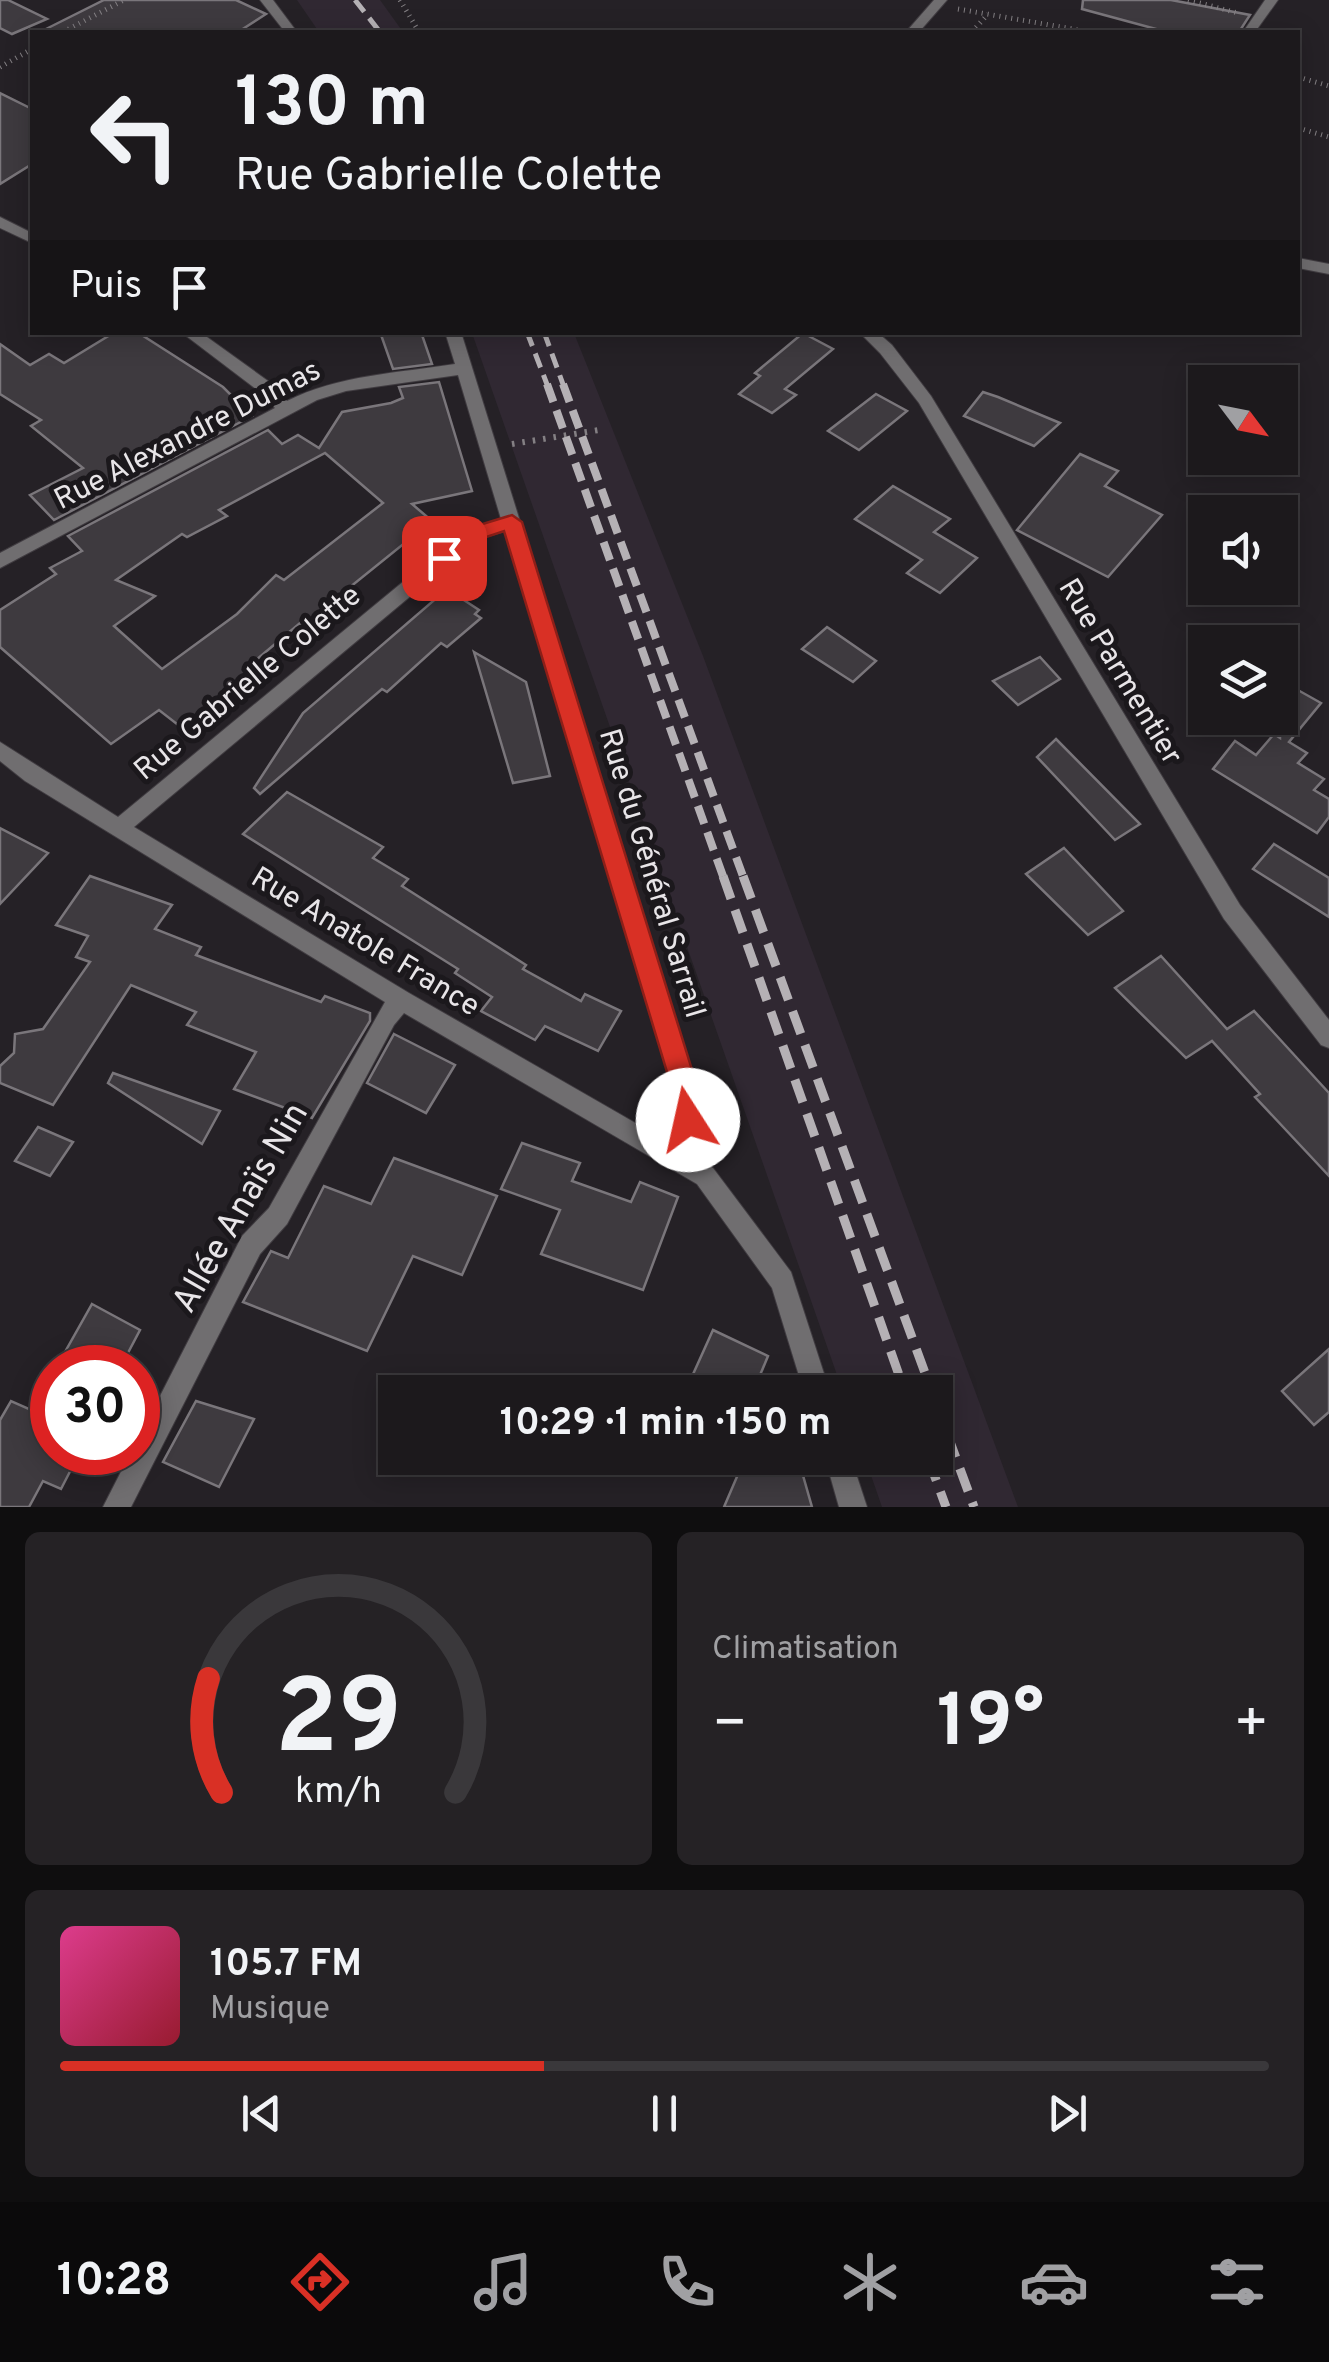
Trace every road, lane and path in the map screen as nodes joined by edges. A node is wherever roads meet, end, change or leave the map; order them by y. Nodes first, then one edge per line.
1 (124, 0) edge
2 (266, 0) edge
3 (400, 0) edge
4 (1188, 0) edge
5 (1272, 0) edge
6 (939, 2) edge
7 (988, 14) junction
8 (1258, 20) junction
9 (67, 30) edge
10 (289, 30) edge
11 (418, 30) edge
12 (914, 30) edge
13 (974, 30) edge
14 (1079, 30) edge
15 (1250, 30) edge
16 (30, 50) edge
17 (0, 67) edge
18 (1300, 78) edge
19 (1329, 86) edge
20 (1300, 129) edge
21 (1329, 136) edge
22 (0, 222) edge
23 (30, 238) edge
24 (1300, 263) edge
25 (1329, 270) edge
26 (193, 335) edge
27 (453, 335) edge
28 (870, 335) edge
29 (466, 368) junction
30 (286, 408) junction
31 (599, 430) dead end
32 (489, 448) junction
33 (512, 522) junction
34 (0, 562) edge
35 (0, 750) edge
36 (0, 773) edge
37 (32, 774) junction
38 (122, 826) junction
39 (401, 1000) junction
40 (1329, 1038) edge
41 (670, 1155) junction
42 (812, 1375) edge
43 (843, 1475) edge
44 (117, 1507) edge
45 (853, 1507) edge

1 - 9 path
2 - 10 street
3 - 11 path
4 - 8 path
5 - 8 street
6 - 7 path
6 - 12 street
7 - 13 path
7 - 14 path
8 - 15 street
16 - 17 path
18 - 19 path
20 - 21 path
22 - 23 street
24 - 25 street
26 - 30 street
27 - 29 street, Rue du Général Sarrail
28 - 40 street, Rue Parmentier
29 - 30 street, Rue Alexandre Dumas
29 - 32 street, Rue du Général Sarrail
30 - 34 street, Rue Alexandre Dumas
31 - 32 path
32 - 33 street, Rue du Général Sarrail
33 - 38 street, Rue Gabrielle Colette
33 - 41 street, Rue du Général Sarrail
35 - 37 street, Rue Anatole France
36 - 37 street, Rue Anatole France
37 - 38 street, Rue Anatole France
38 - 39 street, Rue Anatole France
39 - 41 street, Rue Anatole France
39 - 44 street, Allée Anaïs Nin
41 - 42 street
43 - 45 street

